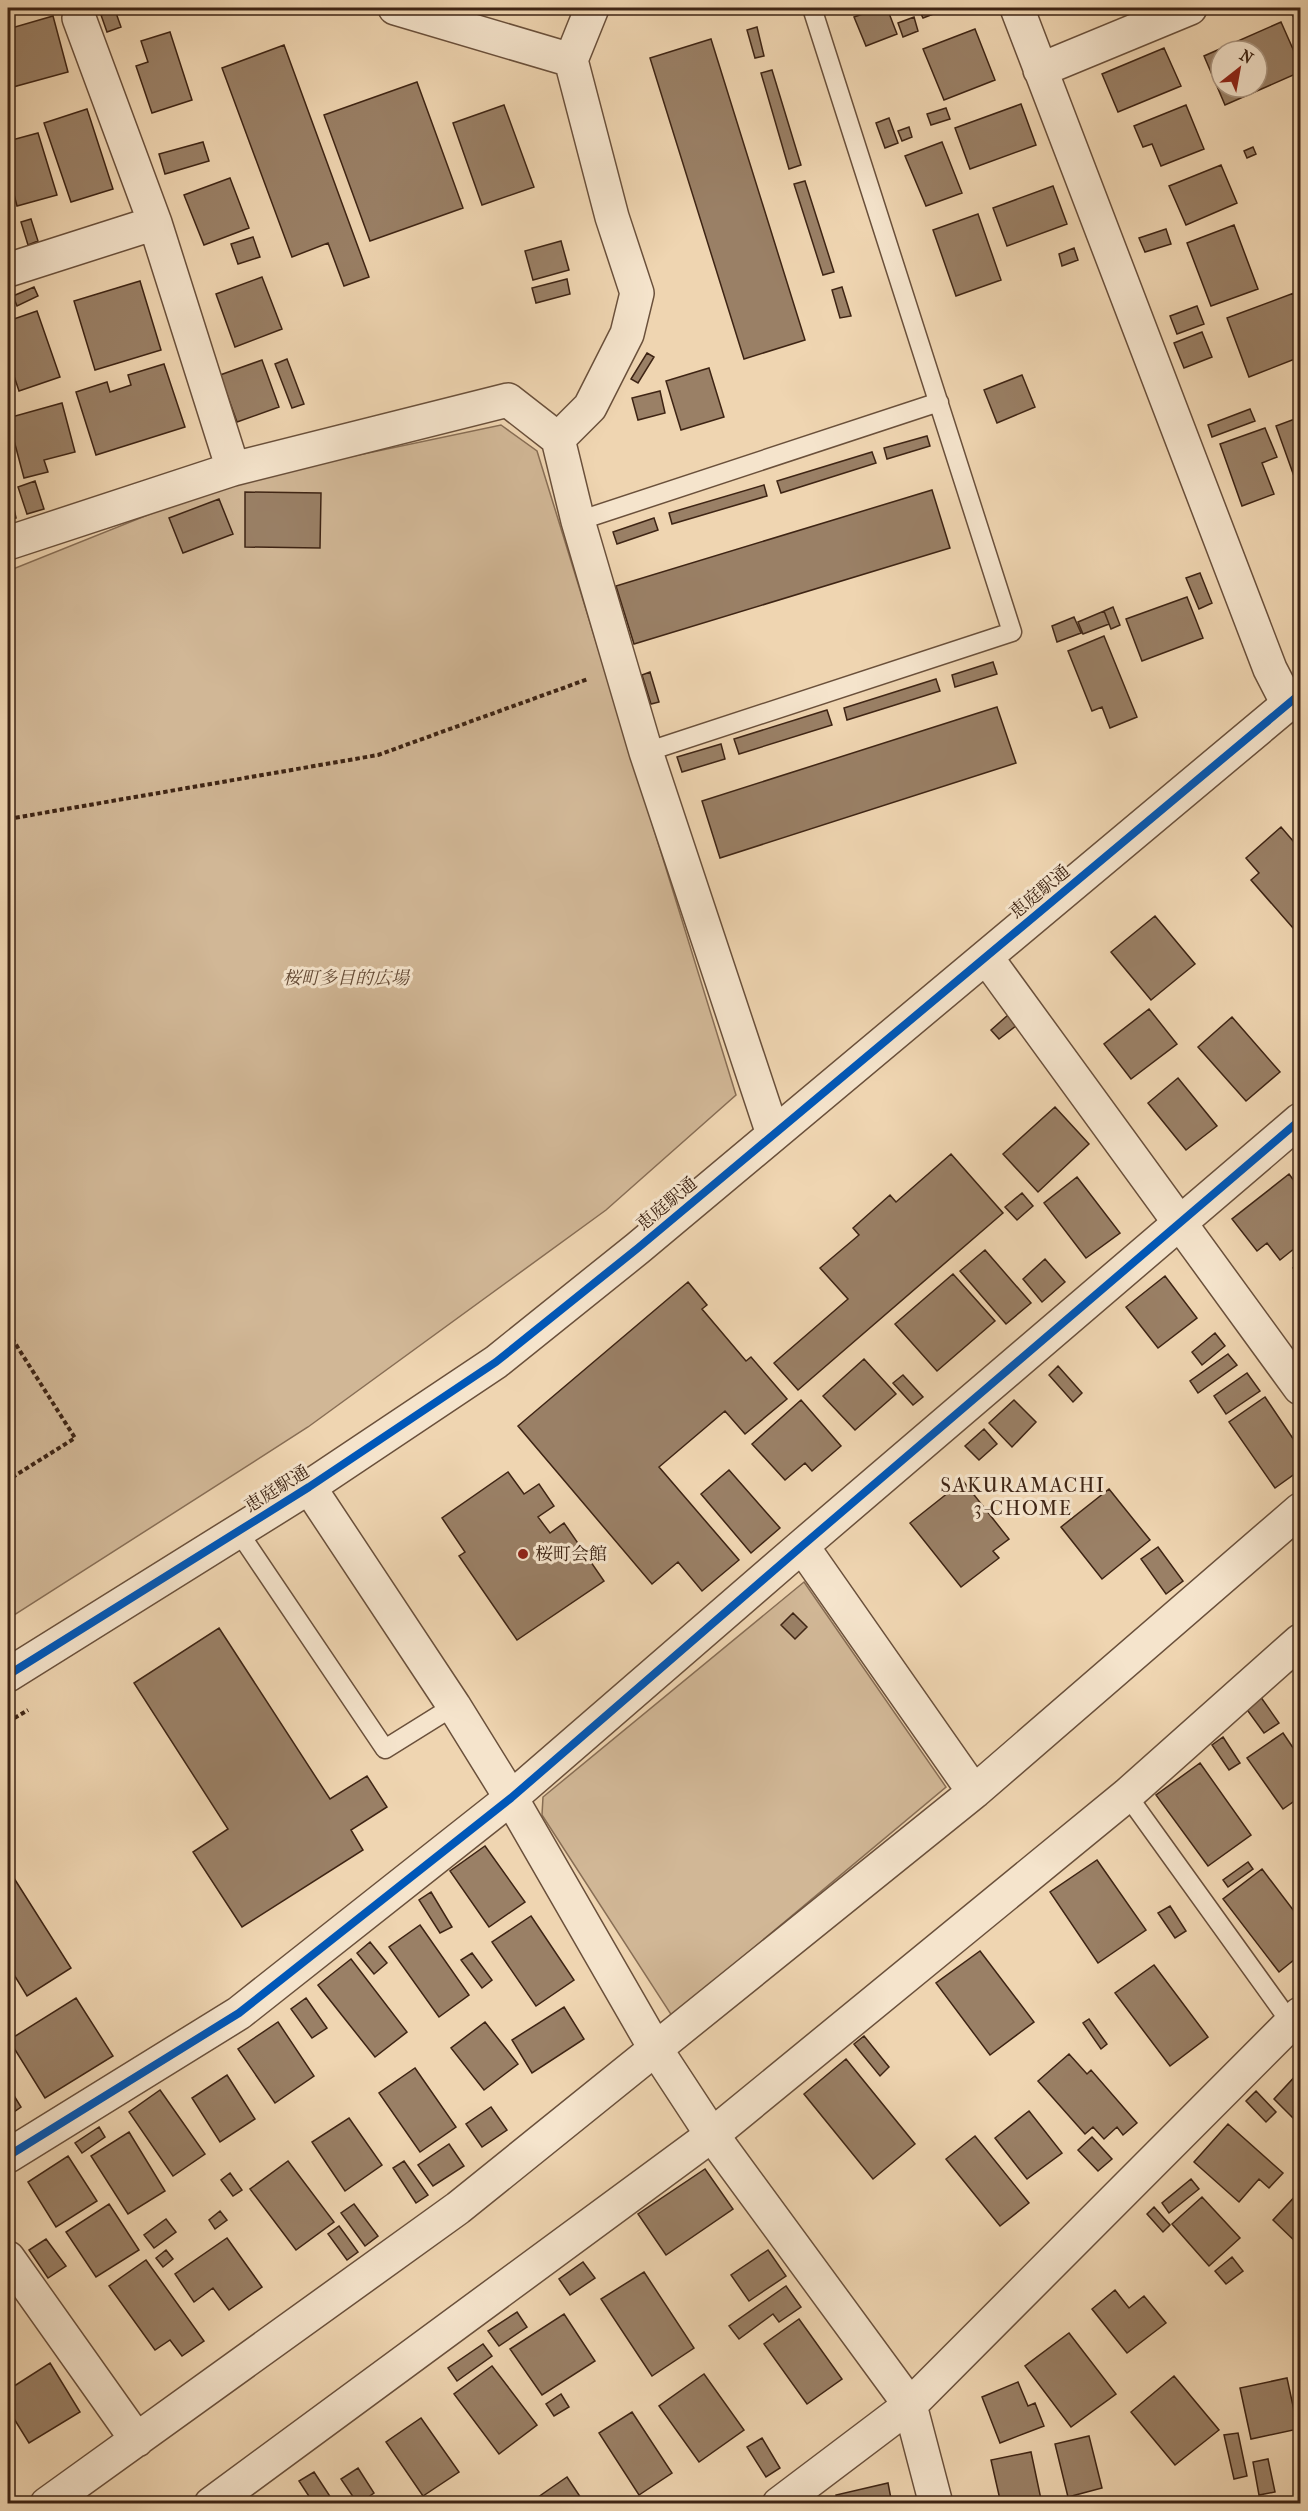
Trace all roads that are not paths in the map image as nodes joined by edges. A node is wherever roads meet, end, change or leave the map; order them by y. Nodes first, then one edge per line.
1 (395, 8) edge
2 (592, 8) edge
3 (813, 8) edge
4 (1017, 8) edge
5 (1190, 8) edge
6 (81, 13) edge
7 (571, 60) junction
8 (1040, 70) junction
9 (155, 223) junction
10 (8, 270) edge
11 (939, 402) junction
12 (558, 439) junction
13 (233, 469) junction
14 (578, 521) junction
15 (8, 543) edge
16 (1294, 699) edge
17 (646, 753) junction
18 (986, 957) junction
19 (1300, 1120) edge
20 (773, 1134) junction
21 (1180, 1223) junction
22 (1300, 1388) edge
23 (309, 1487) junction
24 (1300, 1510) edge
25 (237, 1531) junction
26 (802, 1546) junction
27 (1300, 1641) edge
28 (8, 1675) edge
29 (454, 1706) junction
30 (974, 1792) junction
31 (1126, 1795) junction
32 (511, 1798) junction
33 (1297, 2024) edge
34 (655, 2048) junction
35 (712, 2135) junction
36 (8, 2156) edge
37 (8, 2258) edge
38 (910, 2405) junction
39 (137, 2440) junction
40 (47, 2504) edge
41 (211, 2504) edge
42 (778, 2504) edge
43 (936, 2504) edge

1 - 7 street
2 - 7 street
3 - 11 lane
4 - 8 street
5 - 8 street
6 - 9 street
7 - 12 street
8 - 16 street
9 - 10 street
9 - 13 street
11 - 14 lane
11 - 17 lane
12 - 13 street
12 - 14 street
13 - 15 street
14 - 17 street
16 - 18 street, 恵庭駅通
17 - 20 street
18 - 20 street, 恵庭駅通
18 - 21 street
19 - 21 street
20 - 23 street, 恵庭駅通
21 - 22 street
21 - 26 street
23 - 25 street, 恵庭駅通
23 - 29 street
24 - 30 street
25 - 28 street, 恵庭駅通
25 - 29 lane
26 - 30 street
26 - 32 street
27 - 31 street
29 - 32 street
30 - 34 street
31 - 33 lane
31 - 35 street
32 - 34 street
32 - 36 street
33 - 38 street
34 - 35 street
34 - 39 street
35 - 38 street
35 - 41 street
37 - 39 street
38 - 42 street
38 - 43 street
39 - 40 street

